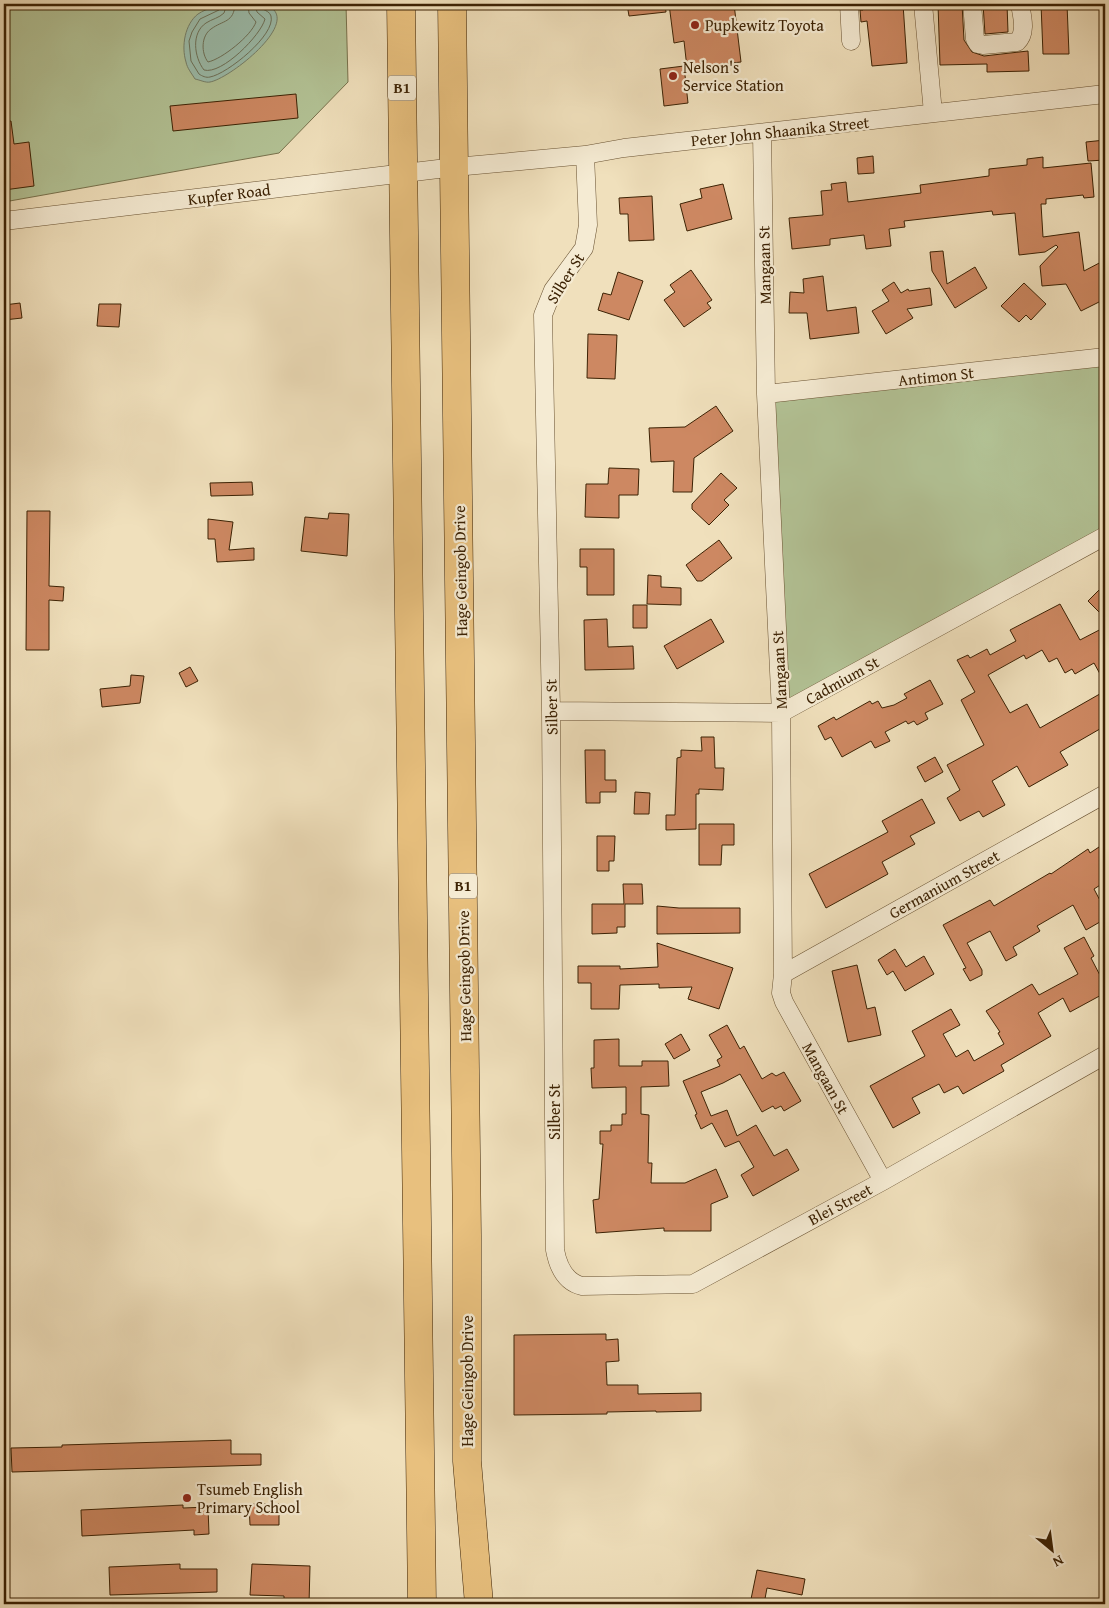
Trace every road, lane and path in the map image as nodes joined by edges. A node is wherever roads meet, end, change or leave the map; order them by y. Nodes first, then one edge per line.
1 (401, 4) edge
2 (452, 4) edge
3 (849, 4) edge
4 (923, 4) edge
5 (972, 4) edge
6 (1020, 4) edge
7 (851, 41) dead end
8 (1105, 94) edge
9 (933, 113) junction
10 (762, 133) junction
11 (585, 155) junction
12 (455, 167) junction
13 (404, 173) junction
14 (4, 221) edge
15 (1105, 357) edge
16 (766, 394) junction
17 (1105, 536) edge
18 (551, 711) junction
19 (781, 713) junction
20 (1105, 794) edge
21 (782, 974) junction
22 (1105, 1055) edge
23 (884, 1181) junction
24 (561, 1270) joint
25 (422, 1604) edge
26 (479, 1604) edge

1 - 13 highway, B1
2 - 12 highway, B1
3 - 7 street
4 - 9 street
5 - 6 street
8 - 9 street, Peter John Shaanika Street
9 - 10 street, Peter John Shaanika Street
10 - 11 street, Peter John Shaanika Street
10 - 16 street, Mangaan St
11 - 12 street, Peter John Shaanika Street
11 - 18 street, Silber St
12 - 13 street, Kupfer Road
12 - 26 highway, Hage Geingob Drive / B1
13 - 14 street, Kupfer Road
13 - 25 highway, B1
15 - 16 street, Antimon St
16 - 19 street, Mangaan St
17 - 19 street, Cadmium St
18 - 19 street, Cadmium St
18 - 24 street, Silber St
19 - 21 street, Mangaan St
20 - 21 street, Germanium Street
21 - 23 street, Mangaan St
22 - 23 street, Blei Street
23 - 24 street, Blei Street

